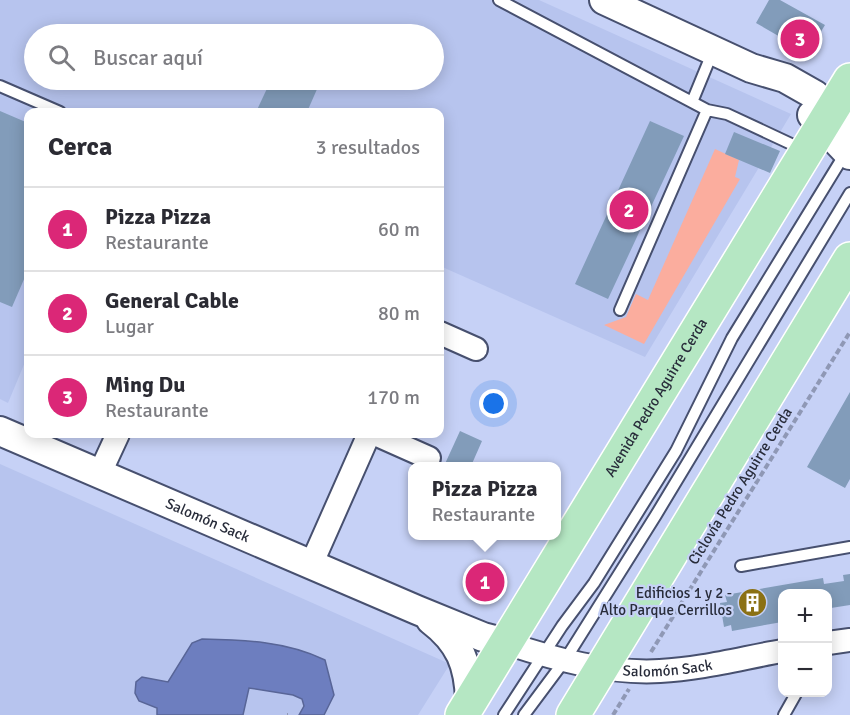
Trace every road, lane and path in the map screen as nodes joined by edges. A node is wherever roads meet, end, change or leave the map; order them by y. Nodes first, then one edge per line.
1 (499, 0) edge
2 (604, 0) edge
3 (713, 50) junction
4 (850, 80) edge
5 (0, 86) edge
6 (692, 102) junction
7 (51, 108) edge
8 (707, 110) junction
9 (837, 137) edge
10 (850, 193) edge
11 (850, 260) edge
12 (620, 310) dead end
13 (850, 332) edge
14 (444, 335) edge
15 (476, 350) dead end
16 (0, 431) edge
17 (116, 438) edge
18 (367, 438) edge
19 (384, 438) edge
20 (429, 458) dead end
21 (99, 475) junction
22 (850, 547) edge
23 (311, 566) junction
24 (741, 566) dead end
25 (417, 610) junction
26 (850, 640) edge
27 (506, 643) junction
28 (832, 643) edge
29 (778, 652) edge
30 (543, 655) junction
31 (565, 660) junction
32 (603, 667) junction
33 (640, 671) junction
34 (795, 697) edge
35 (466, 708) edge
36 (504, 715) edge
37 (524, 715) edge
38 (573, 715) edge
39 (613, 715) edge
40 (784, 715) edge

1 - 6 lane
2 - 3 street
3 - 6 lane
3 - 9 street
4 - 9 main road, Avenida Pedro Aguirre Cerda
5 - 7 lane
6 - 8 lane
8 - 9 lane
8 - 12 lane
9 - 27 main road, Avenida Pedro Aguirre Cerda
9 - 30 lane
10 - 31 lane
11 - 32 main road
13 - 33 path, Ciclovía Pedro Aguirre Cerda
14 - 15 street
16 - 21 street, Salomón Sack
17 - 21 street
18 - 23 street
19 - 20 street
21 - 23 street, Salomón Sack
22 - 24 lane
23 - 25 street, Salomón Sack
25 - 27 street, Salomón Sack
25 - 35 street, Salomón Sack
26 - 28 street
27 - 30 street, Salomón Sack
27 - 35 main road, Avenida Pedro Aguirre Cerda
29 - 33 street, Salomón Sack
30 - 31 street, Salomón Sack
30 - 36 lane
31 - 32 street, Salomón Sack
31 - 37 lane
32 - 33 street, Salomón Sack
32 - 38 main road
33 - 39 path, Ciclovía Pedro Aguirre Cerda
34 - 40 lane

